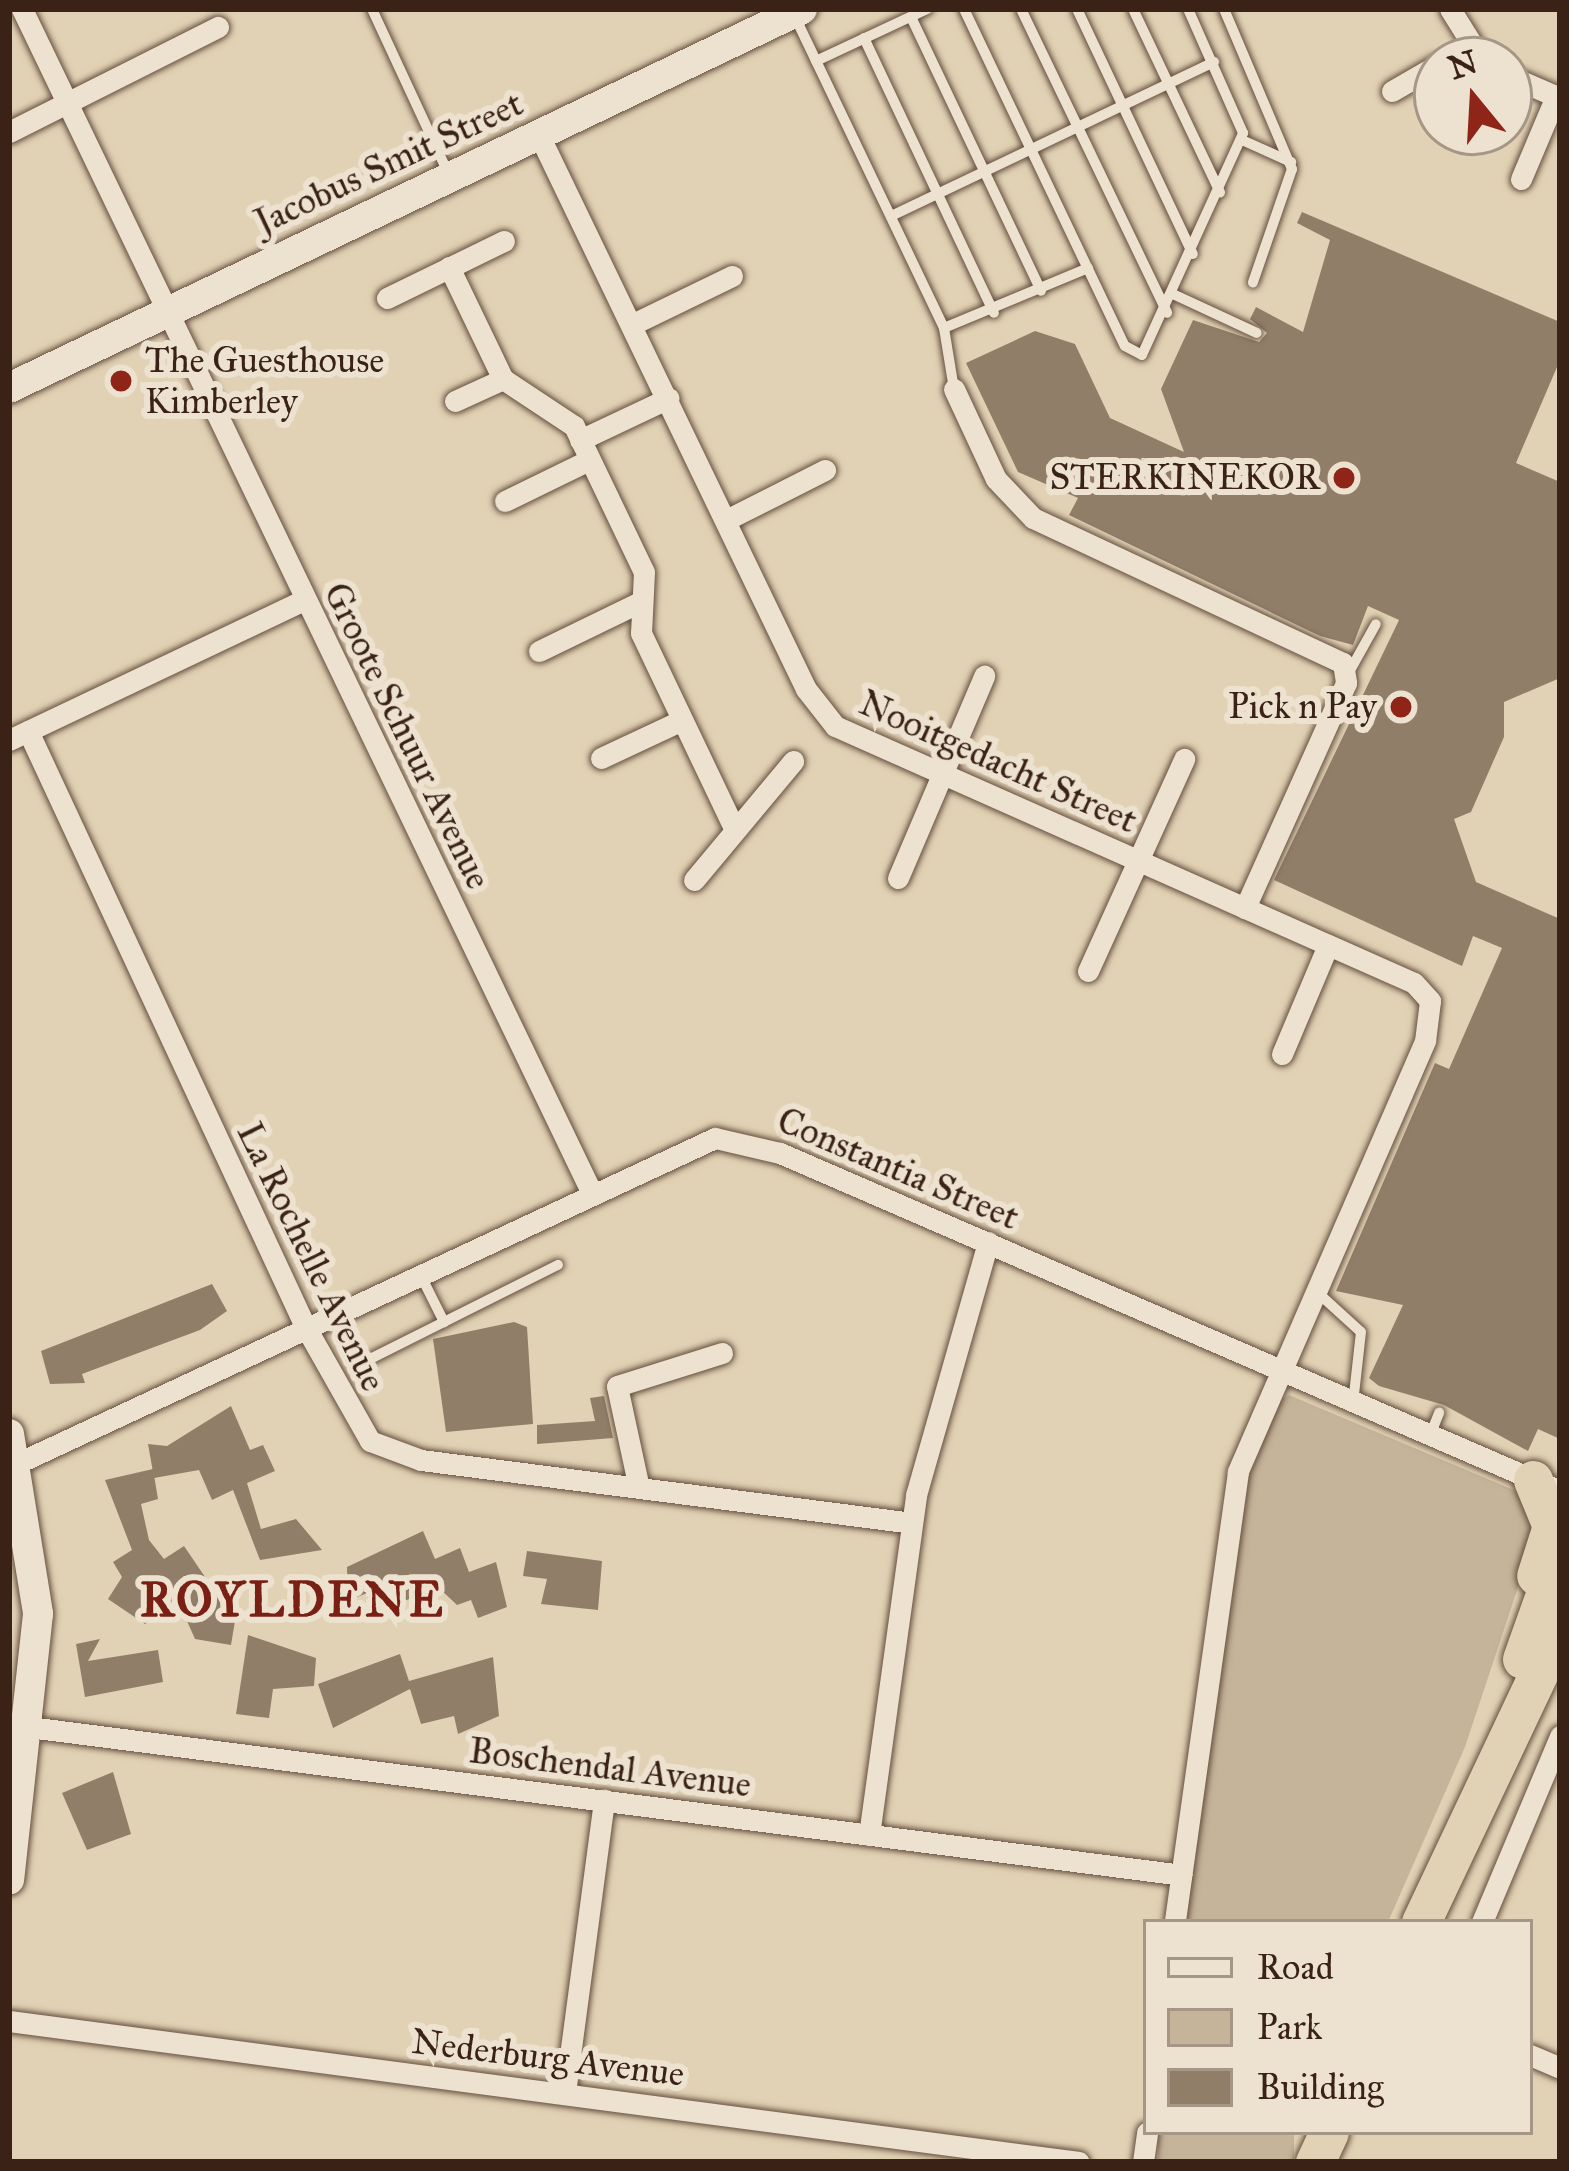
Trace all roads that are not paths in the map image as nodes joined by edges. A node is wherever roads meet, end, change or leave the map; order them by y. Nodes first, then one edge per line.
1 (22, 9) edge
2 (372, 9) edge
3 (927, 9) edge
4 (964, 9) edge
5 (1021, 9) edge
6 (1077, 9) edge
7 (1133, 9) edge
8 (1189, 9) edge
9 (1224, 9) edge
10 (1450, 9) edge
11 (798, 11) edge
12 (911, 17) junction
13 (218, 27) dead end
14 (1465, 36) edge
15 (864, 38) junction
16 (816, 61) junction
17 (1214, 62) junction
18 (1413, 79) edge
19 (1168, 84) junction
20 (1392, 91) dead end
21 (1558, 97) edge
22 (66, 105) junction
23 (1123, 106) junction
24 (1077, 128) junction
25 (9, 132) edge
26 (539, 135) junction
27 (1242, 140) junction
28 (1031, 150) junction
29 (1291, 161) junction
30 (984, 172) junction
31 (450, 176) junction
32 (1521, 179) dead end
33 (1220, 192) junction
34 (937, 194) junction
35 (891, 216) junction
36 (504, 241) dead end
37 (1193, 254) junction
38 (449, 267) junction
39 (1088, 268) junction
40 (732, 276) dead end
41 (1252, 282) dead end
42 (1041, 291) junction
43 (1175, 295) junction
44 (387, 298) dead end
45 (166, 310) junction
46 (994, 313) junction
47 (1167, 313) junction
48 (633, 324) junction
49 (944, 328) junction
50 (1257, 333) dead end
51 (503, 379) junction
52 (9, 388) edge
53 (954, 388) joint
54 (669, 398) junction
55 (455, 401) dead end
56 (585, 450) junction
57 (825, 470) dead end
58 (505, 501) dead end
59 (726, 520) junction
60 (304, 600) junction
61 (642, 601) junction
62 (1376, 624) dead end
63 (539, 651) dead end
64 (984, 676) dead end
65 (1346, 677) junction
66 (682, 720) junction
67 (18, 735) edge
68 (602, 758) dead end
69 (1184, 758) dead end
70 (793, 761) dead end
71 (942, 776) junction
72 (734, 828) junction
73 (1136, 860) junction
74 (898, 878) dead end
75 (694, 880) dead end
76 (1245, 908) junction
77 (1328, 945) junction
78 (1088, 971) dead end
79 (1282, 1054) dead end
80 (590, 1190) junction
81 (988, 1242) junction
82 (558, 1265) dead end
83 (418, 1271) junction
84 (1315, 1292) junction
85 (444, 1322) junction
86 (305, 1326) junction
87 (722, 1353) dead end
88 (372, 1358) dead end
89 (1280, 1371) junction
90 (1353, 1402) junction
91 (1439, 1413) dead end
92 (1430, 1436) junction
93 (14, 1448) edge
94 (1546, 1486) edge
95 (639, 1488) junction
96 (910, 1523) junction
97 (1560, 1552) edge
98 (1560, 1628) edge
99 (1510, 1692) junction
100 (29, 1727) junction
101 (1560, 1736) edge
102 (1489, 1767) junction
103 (604, 1801) junction
104 (869, 1835) junction
105 (1182, 1875) junction
106 (9, 1879) edge
107 (1175, 1919) edge
108 (1422, 1919) edge
109 (1483, 1919) edge
110 (9, 2021) edge
111 (565, 2093) junction
112 (1079, 2162) edge

1 - 22 street, Groote Schuur Avenue
2 - 31 lane
3 - 12 lane
4 - 28 lane
5 - 24 lane
6 - 23 lane
7 - 19 lane
8 - 17 lane
9 - 29 lane
10 - 14 street
11 - 16 lane
11 - 26 street, Jacobus Smit Street
12 - 15 lane
12 - 30 lane
13 - 22 street
15 - 16 lane
15 - 34 lane
16 - 35 lane
17 - 19 lane
17 - 27 lane
18 - 20 street
19 - 23 lane
19 - 33 lane
21 - 32 street
22 - 25 street
22 - 45 street, Groote Schuur Avenue
23 - 24 lane
23 - 37 lane
24 - 28 lane
24 - 47 lane
26 - 31 street, Jacobus Smit Street
26 - 48 street, Nooitgedacht Street
27 - 29 lane
27 - 33 lane
28 - 30 lane
28 - 39 lane
29 - 41 lane
30 - 34 lane
30 - 42 lane
31 - 45 street, Jacobus Smit Street
33 - 37 lane
34 - 35 lane
34 - 46 lane
35 - 49 lane
36 - 38 street
37 - 43 lane
38 - 44 street
38 - 51 street
39 - 42 lane
39 - 47 lane
40 - 48 street
42 - 46 lane
43 - 47 lane
43 - 50 lane
45 - 52 street, Jacobus Smit Street
45 - 60 street, Groote Schuur Avenue
46 - 49 lane
48 - 54 street, Nooitgedacht Street
49 - 53 lane
51 - 55 street
51 - 56 street
53 - 65 street
54 - 56 street
54 - 59 street, Nooitgedacht Street
56 - 58 street
56 - 61 street
57 - 59 street
59 - 71 street, Nooitgedacht Street
60 - 67 street
60 - 80 street, Groote Schuur Avenue
61 - 63 street
61 - 66 street
62 - 65 lane
64 - 71 street
65 - 76 street
66 - 68 street
66 - 72 street
67 - 86 street, La Rochelle Avenue
69 - 73 street
70 - 72 street
71 - 73 street, Nooitgedacht Street
71 - 74 street
72 - 75 street
73 - 76 street, Nooitgedacht Street
73 - 78 street
76 - 77 street, Nooitgedacht Street
77 - 79 street
77 - 84 street, Nooitgedacht Street
80 - 81 street, Constantia Street
80 - 83 street, Constantia Street
81 - 89 street, Constantia Street
81 - 96 street
82 - 85 lane
83 - 85 lane
83 - 86 street, Constantia Street
84 - 89 street
84 - 90 lane
85 - 88 lane
86 - 93 street, Constantia Street
86 - 95 street, La Rochelle Avenue
87 - 95 street
89 - 90 street, Constantia Street
89 - 105 street
90 - 92 street, Constantia Street
91 - 92 lane
92 - 94 street, Constantia Street
93 - 100 street
94 - 99 highway
95 - 96 street, La Rochelle Avenue
96 - 104 street
97 - 99 highway
98 - 102 highway
99 - 102 highway
100 - 103 street, Boschendal Avenue
100 - 106 street
101 - 109 street
102 - 108 highway
103 - 104 street, Boschendal Avenue
103 - 111 street
104 - 105 street, Boschendal Avenue
105 - 107 street
110 - 111 street, Nederburg Avenue
111 - 112 street, Nederburg Avenue

